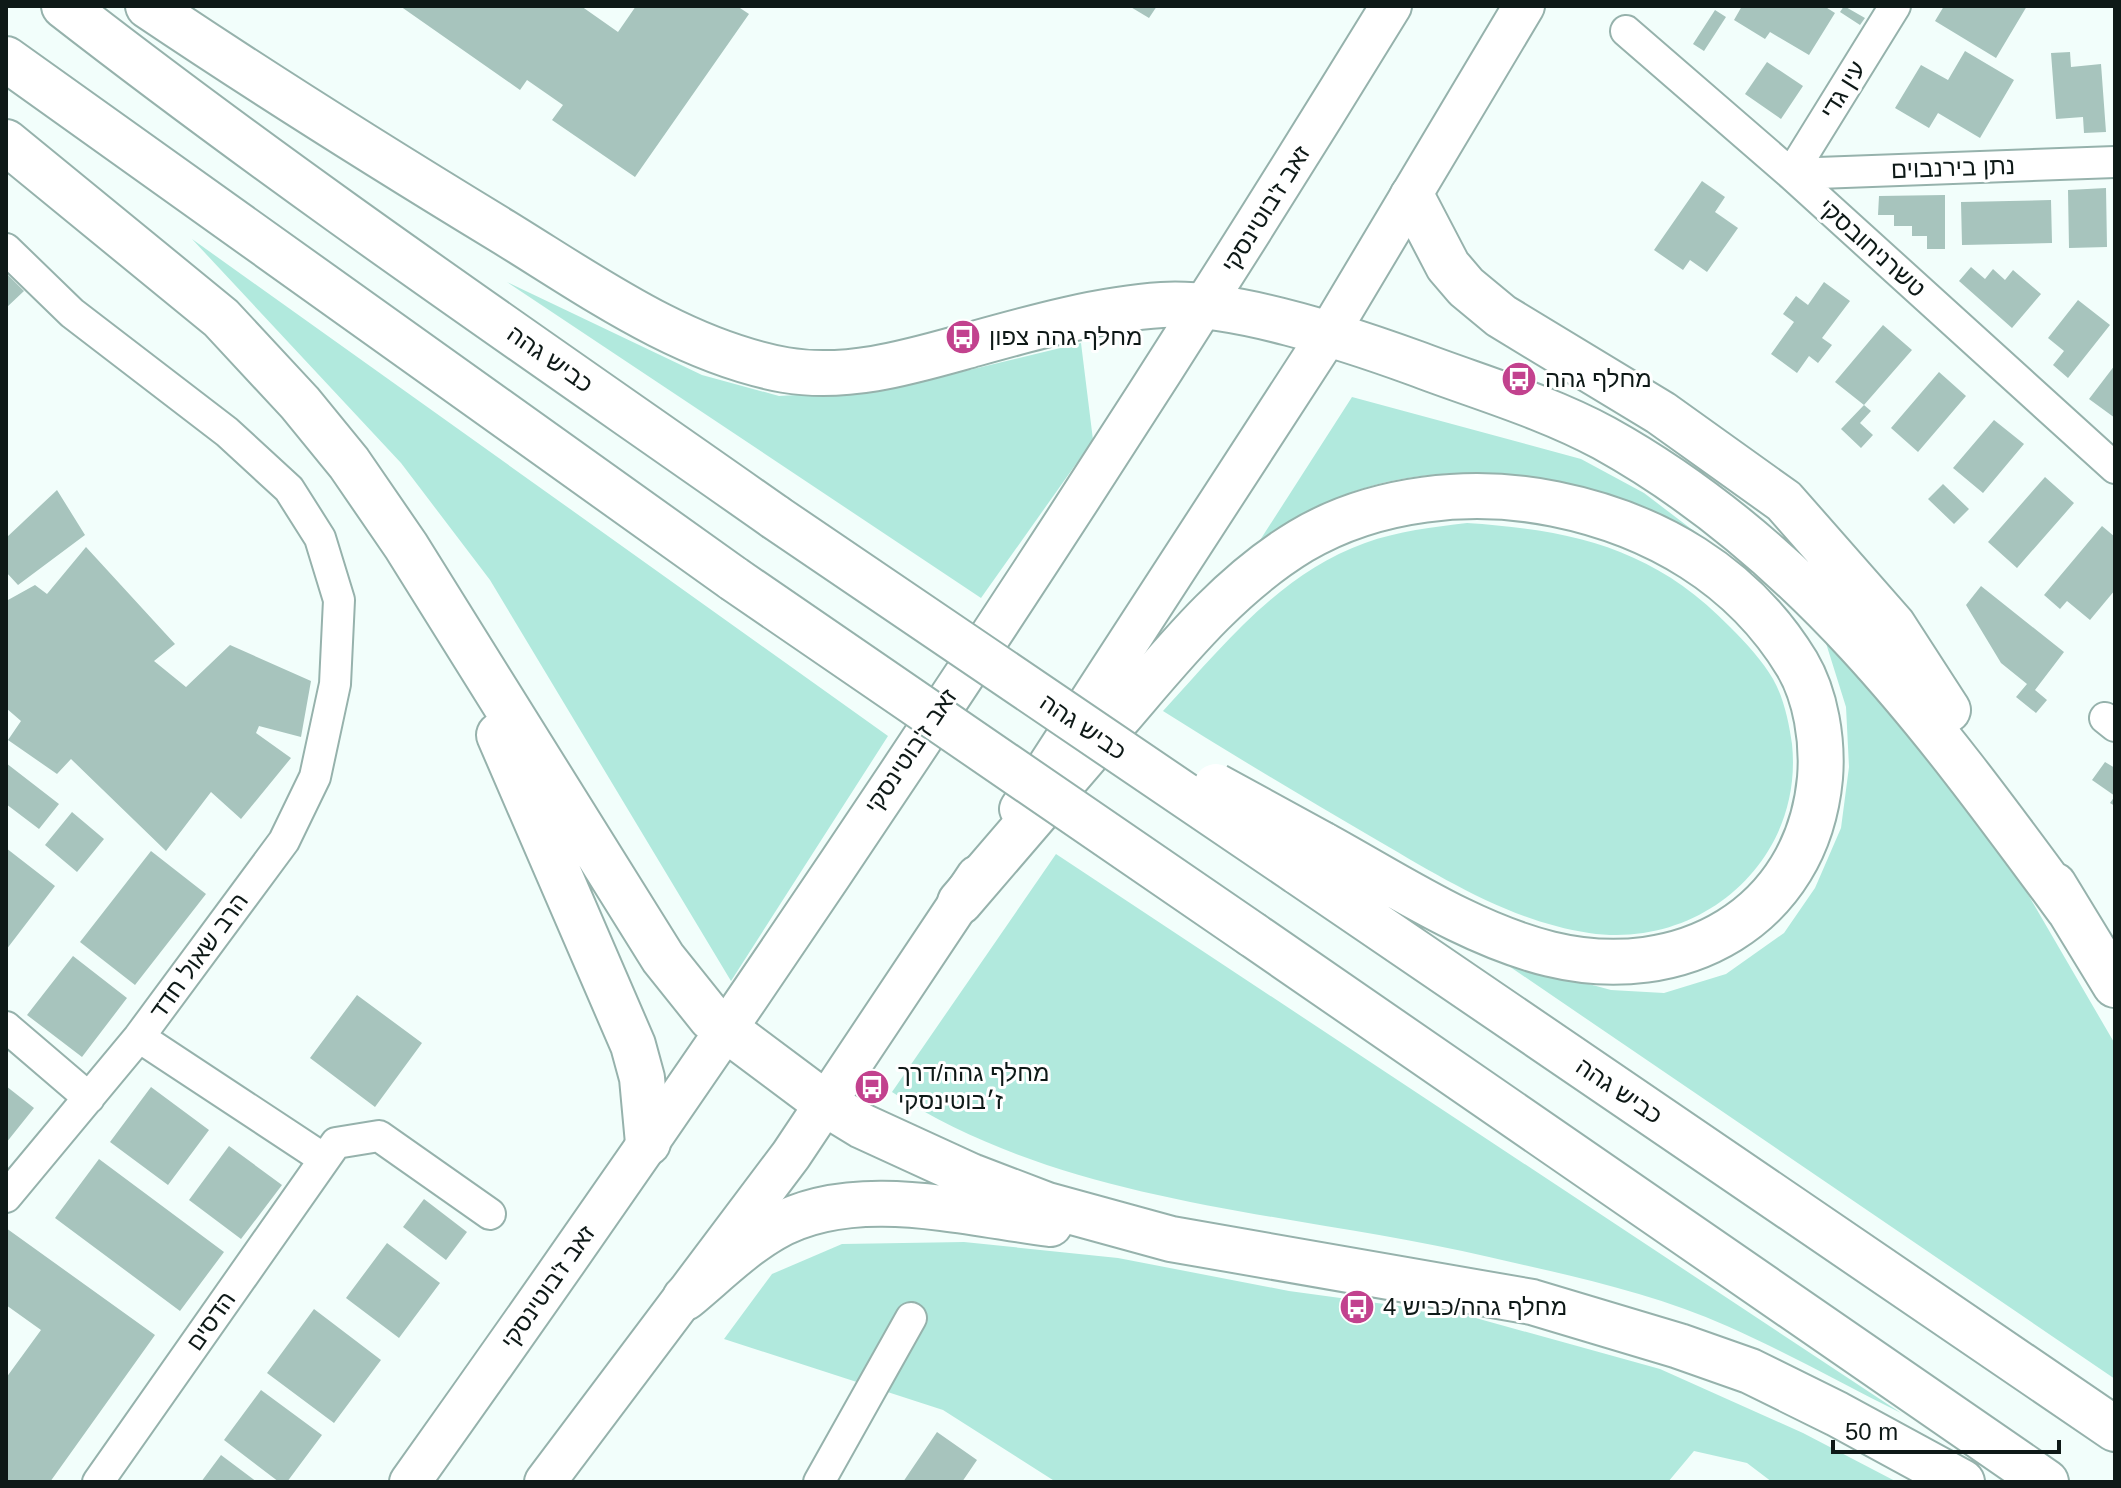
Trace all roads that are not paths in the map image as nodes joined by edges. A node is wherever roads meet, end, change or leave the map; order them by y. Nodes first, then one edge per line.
1 (64, 6) edge
2 (148, 6) edge
3 (1391, 6) edge
4 (1524, 6) edge
5 (1895, 6) edge
6 (1626, 31) dead end
7 (6, 59) edge
8 (6, 142) edge
9 (2115, 162) edge
10 (1791, 174) junction
11 (1412, 197) junction
12 (6, 249) edge
13 (1207, 305) junction
14 (1327, 336) junction
15 (2115, 468) edge
16 (444, 608) junction
17 (1310, 858) junction
18 (960, 902) junction
19 (2069, 910) junction
20 (2115, 985) edge
21 (6, 1027) edge
22 (726, 1031) junction
23 (139, 1037) junction
24 (89, 1098) junction
25 (826, 1104) junction
26 (648, 1143) junction
27 (324, 1159) junction
28 (6, 1197) edge
29 (490, 1214) dead end
30 (1171, 1239) junction
31 (685, 1298) junction
32 (911, 1318) dead end
33 (2115, 1429) edge
34 (98, 1482) edge
35 (410, 1482) edge
36 (545, 1482) edge
37 (819, 1482) edge
38 (1962, 1482) edge
39 (2046, 1482) edge

1 - 17 highway, כביש גהה, bridge
2 - 13 highway
3 - 13 main road, זאב ז'בוטינסקי
4 - 11 main road
5 - 10 street, עין גדי
6 - 10 street, טשרניחובסקי
7 - 39 highway, bridge
8 - 16 highway
9 - 10 street, נתן בירנבוים
10 - 15 street, טשרניחובסקי
11 - 14 main road
11 - 19 highway
12 - 23 street, הרב שאול חדד
13 - 14 highway
13 - 22 main road, זאב ז'בוטינסקי
14 - 18 main road
14 - 19 highway
16 - 22 highway
16 - 26 highway
17 - 18 highway
17 - 33 highway, כביש גהה
18 - 25 main road
19 - 20 highway
21 - 24 street
22 - 25 highway
22 - 26 main road, זאב ז'בוטינסקי
23 - 24 street, הרב שאול חדד
23 - 27 street
24 - 28 street, הרב שאול חדד
25 - 30 highway
25 - 31 main road
26 - 35 main road, זאב ז'בוטינסקי
27 - 29 street, הדסים
27 - 34 street, הדסים
30 - 31 highway
30 - 38 highway
31 - 36 main road
32 - 37 street

